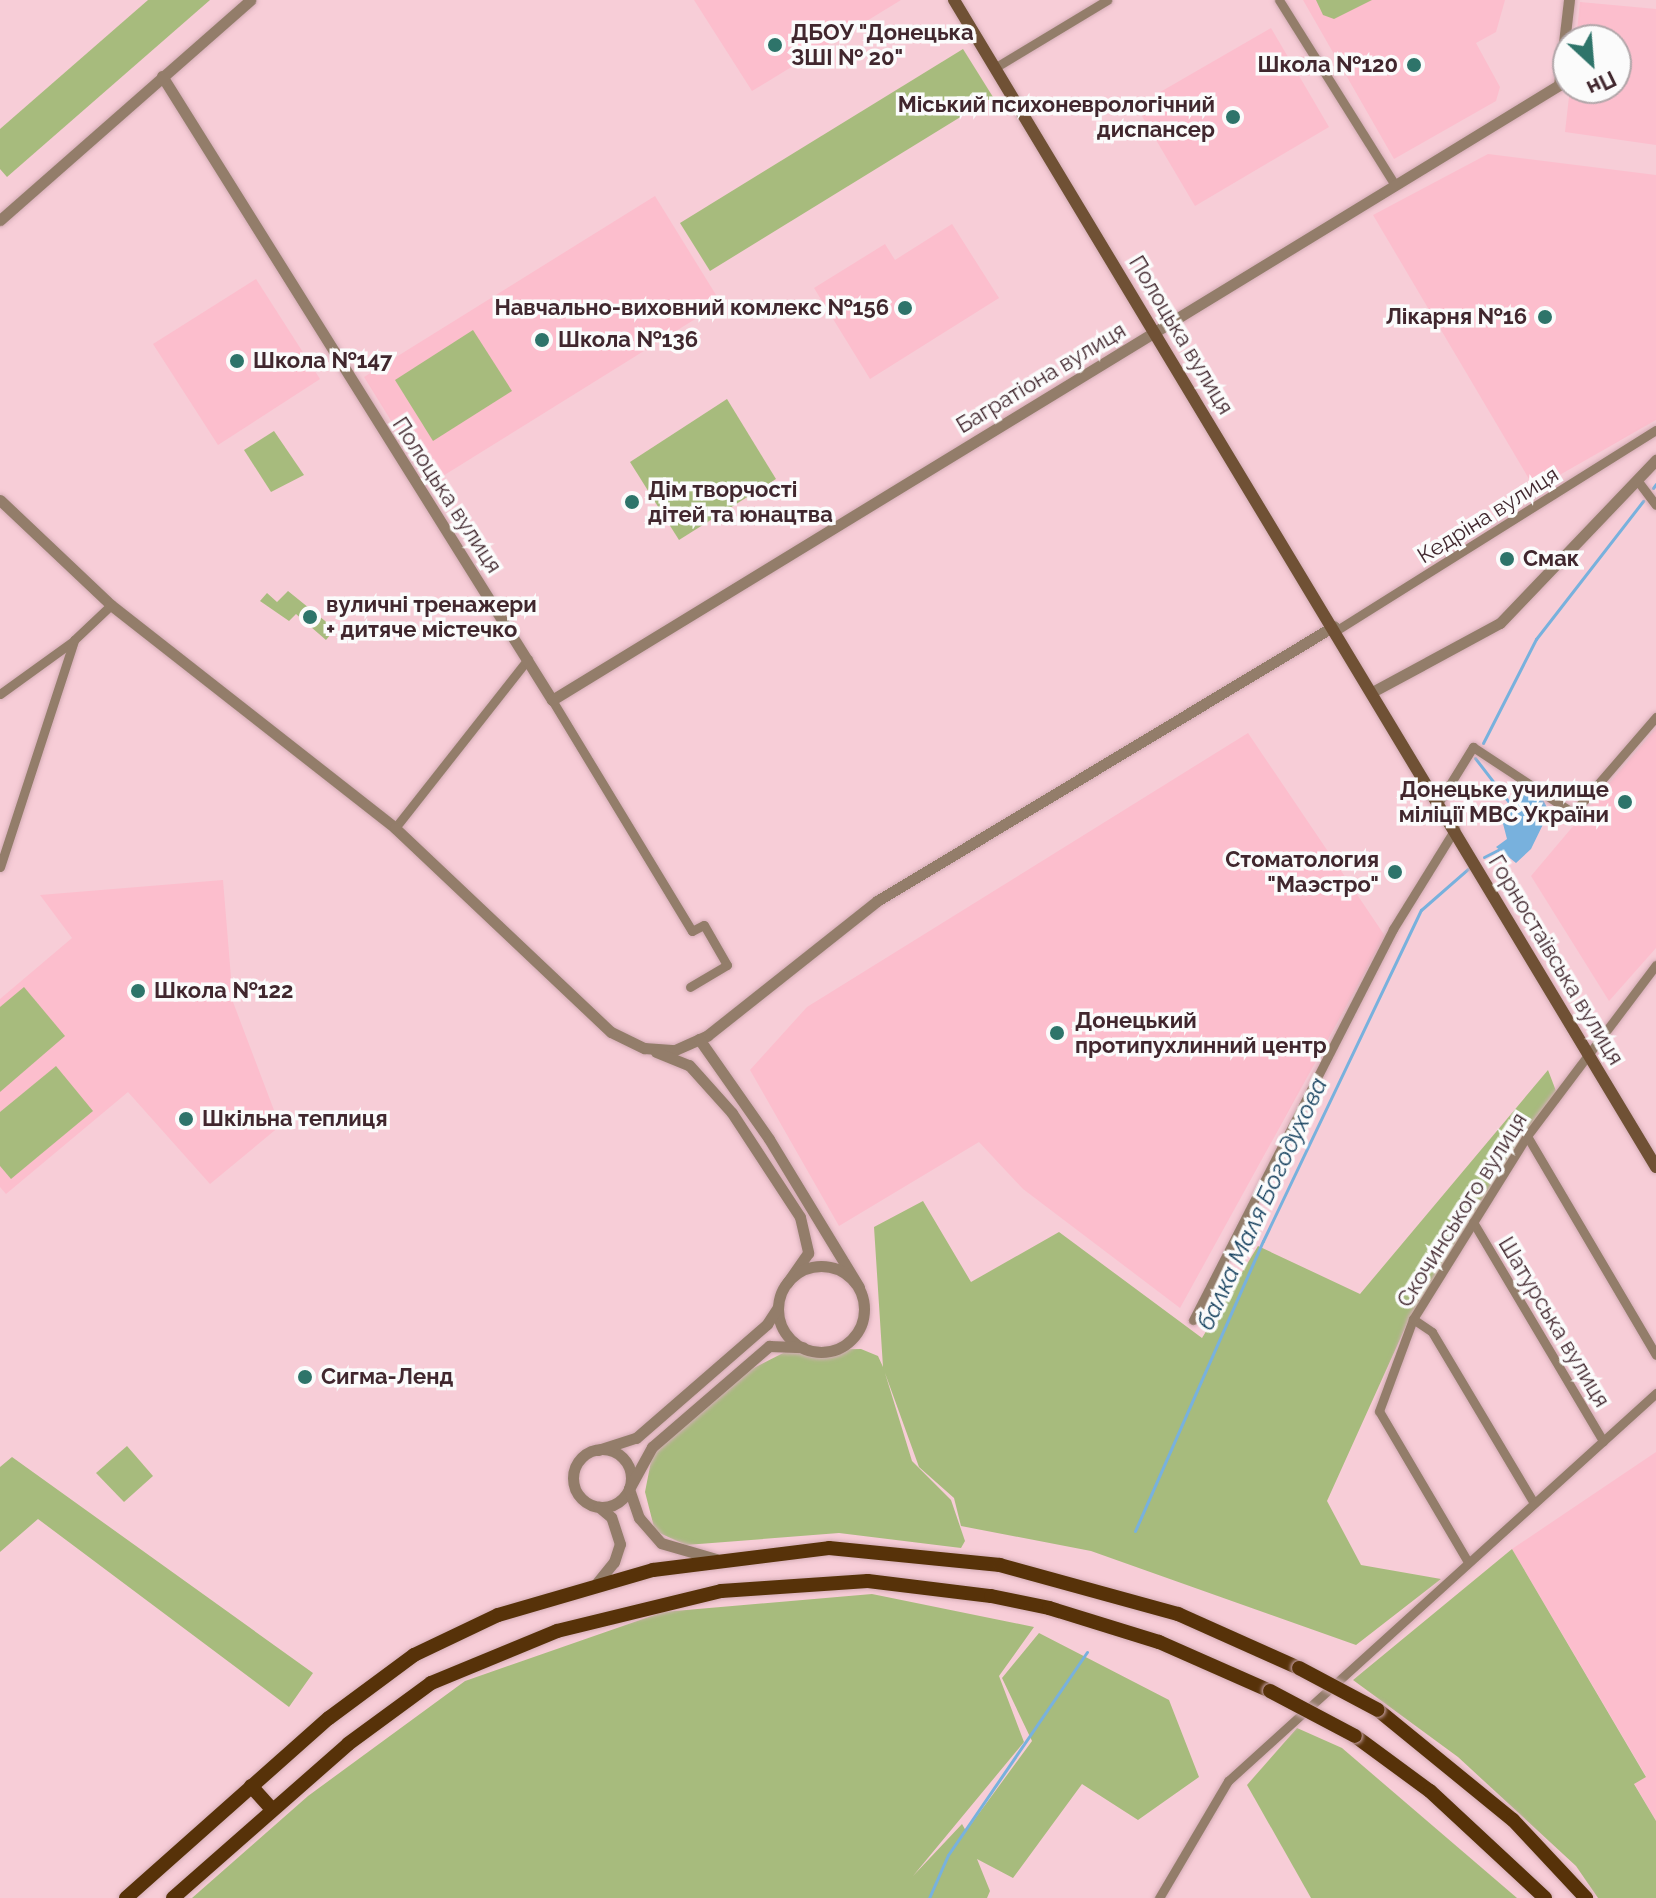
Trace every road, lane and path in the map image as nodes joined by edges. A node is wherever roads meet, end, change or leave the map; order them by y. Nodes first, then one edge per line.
1 (250, 0) edge
2 (954, 0) edge
3 (1107, 0) edge
4 (1279, 0) edge
5 (1569, 0) edge
6 (996, 67) junction
7 (162, 76) junction
8 (1395, 185) junction
9 (0, 220) edge
10 (1156, 331) junction
11 (1656, 430) edge
12 (1656, 460) edge
13 (1637, 480) junction
14 (0, 500) edge
15 (1656, 505) edge
16 (111, 605) junction
17 (1336, 628) junction
18 (74, 640) junction
19 (528, 659) junction
20 (1374, 691) junction
21 (0, 694) edge
22 (552, 700) junction
23 (1656, 717) edge
24 (1439, 802) junction
25 (395, 828) junction
26 (1455, 829) junction
27 (0, 867) edge
28 (1656, 965) edge
29 (690, 987) dead end
30 (699, 1039) junction
31 (644, 1048) junction
32 (1590, 1054) junction
33 (1527, 1136) junction
34 (1656, 1167) edge
35 (1473, 1222) junction
36 (787, 1283) junction
37 (859, 1287) junction
38 (780, 1302) junction
39 (1413, 1319) junction
40 (1193, 1320) dead end
41 (803, 1347) junction
42 (1656, 1355) edge
43 (1656, 1393) edge
44 (1603, 1441) junction
45 (598, 1450) junction
46 (629, 1489) junction
47 (1534, 1503) junction
48 (599, 1507) junction
49 (717, 1559) junction
50 (1468, 1562) junction
51 (596, 1584) junction
52 (251, 1786) junction
53 (272, 1809) junction
54 (126, 1898) edge
55 (173, 1898) edge
56 (1159, 1898) edge
57 (1545, 1898) edge
58 (1586, 1898) edge

1 - 7 street
2 - 6 main road, Полоцька вулиця
3 - 6 street
4 - 8 street
5 - 8 street, Багратіона вулиця
6 - 10 main road, Полоцька вулиця
7 - 9 street
7 - 19 street, Полоцька вулиця
8 - 10 street, Багратіона вулиця
10 - 17 main road, Полоцька вулиця
10 - 22 street, Багратіона вулиця
11 - 17 street, Кедріна вулиця
12 - 13 street
13 - 15 street
13 - 20 street
14 - 16 street
16 - 18 street
16 - 25 street
17 - 20 main road, Полоцька вулиця
17 - 30 street
18 - 21 street
18 - 27 street
19 - 22 street, Полоцька вулиця
19 - 25 street
20 - 24 main road, Горностаївська вулиця
22 - 29 street, Полоцька вулиця
23 - 24 street
24 - 26 main road, Горностаївська вулиця
25 - 31 street
26 - 32 main road, Горностаївська вулиця
26 - 40 street
28 - 32 street, Скочинського вулиця
30 - 31 street
30 - 37 street
31 - 36 street
32 - 33 street, Скочинського вулиця
32 - 34 main road, Горностаївська вулиця
33 - 35 street, Скочинського вулиця
33 - 42 street
35 - 39 street, Скочинського вулиця
35 - 44 street, Шатурська вулиця
36 - 37 street
36 - 38 street
37 - 41 street
38 - 41 street
38 - 45 street
39 - 47 street
39 - 50 street, Скочинського вулиця
41 - 46 street
43 - 44 street
44 - 47 street
45 - 46 street
45 - 48 street
46 - 48 street
46 - 49 street
47 - 50 street
48 - 51 street
49 - 51 main road
49 - 58 main road, bridge
50 - 56 street
51 - 52 main road
52 - 53 main road
52 - 54 main road
53 - 55 main road
53 - 57 main road, bridge

